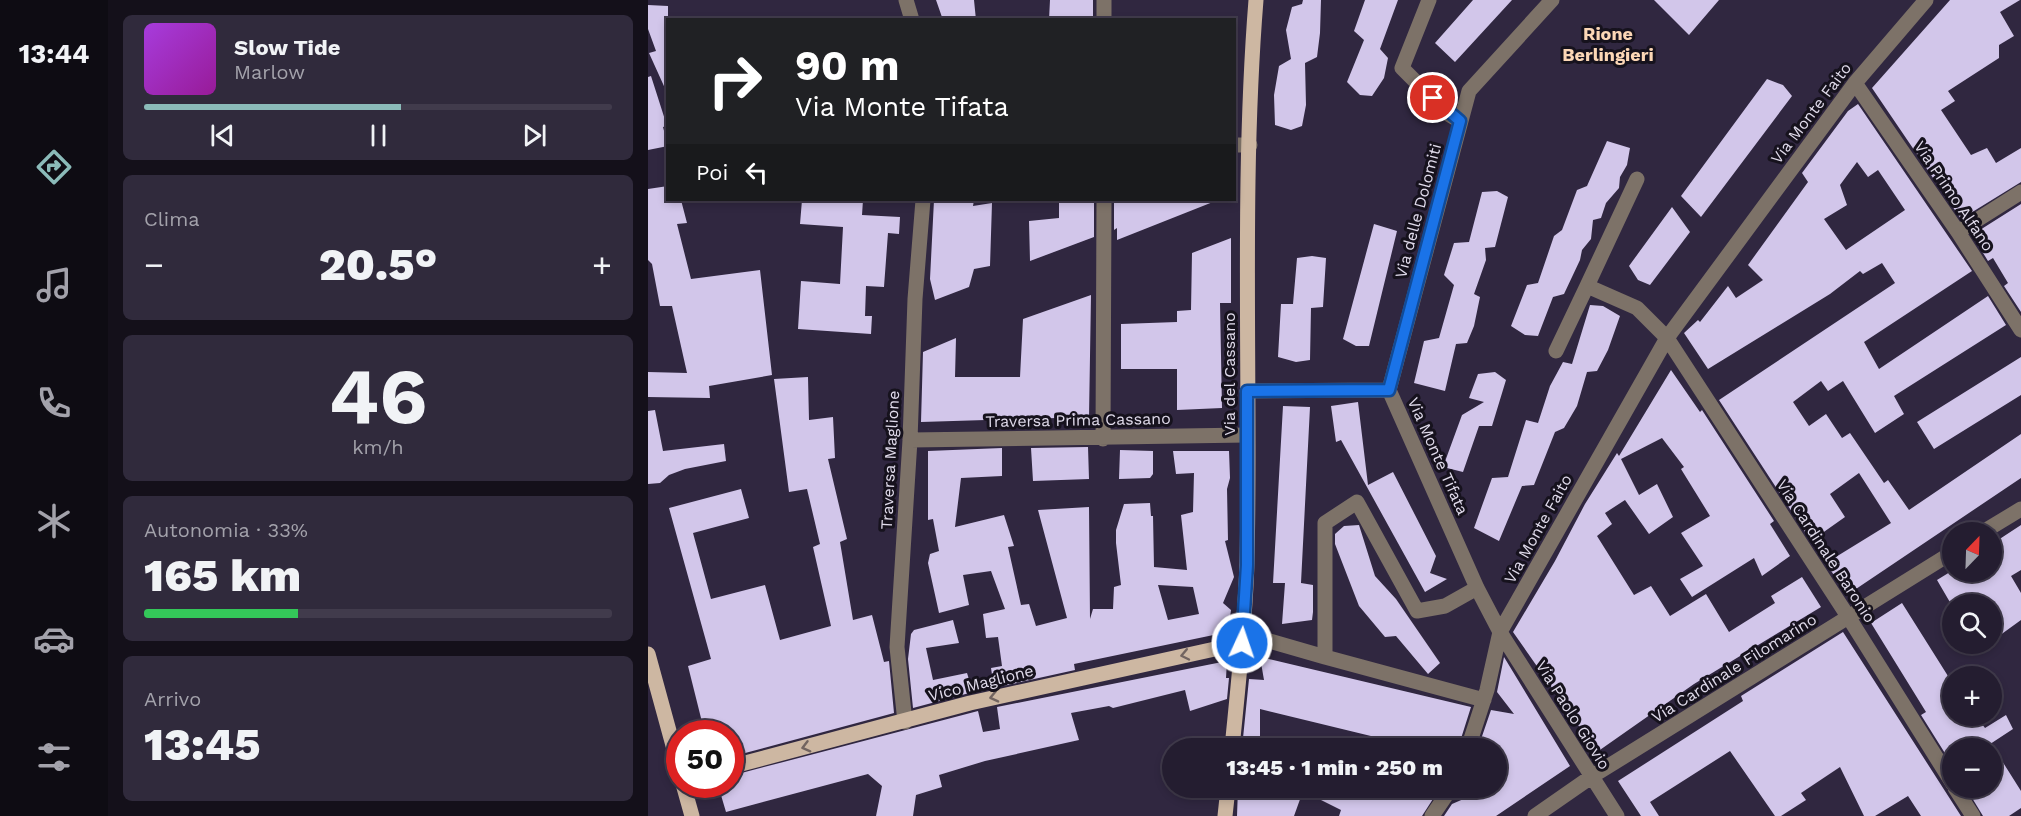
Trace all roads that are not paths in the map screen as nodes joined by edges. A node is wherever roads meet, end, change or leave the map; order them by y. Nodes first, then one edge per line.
1 (906, 0) edge
2 (1104, 0) edge
3 (1256, 0) edge
4 (1429, 0) edge
5 (1552, 0) edge
6 (1926, 0) edge
7 (911, 18) edge
8 (1104, 18) edge
9 (1855, 83) junction
10 (1460, 121) junction
11 (1242, 145) edge
12 (1637, 179) dead end
13 (2021, 192) edge
14 (923, 201) edge
15 (1104, 201) edge
16 (1958, 232) junction
17 (1587, 286) junction
18 (2021, 330) edge
19 (1667, 338) junction
20 (1556, 351) dead end
21 (1389, 390) junction
22 (1247, 391) junction
23 (1247, 435) junction
24 (1103, 439) junction
25 (910, 440) junction
26 (2021, 509) edge
27 (2000, 522) edge
28 (1942, 559) edge
29 (1477, 588) junction
30 (1849, 618) junction
31 (1500, 632) junction
32 (1242, 638) junction
33 (648, 654) edge
34 (1325, 657) junction
35 (1484, 700) junction
36 (666, 720) edge
37 (905, 722) junction
38 (1233, 738) edge
39 (1471, 738) edge
40 (744, 763) edge
41 (1942, 767) edge
42 (1591, 777) junction
43 (687, 798) edge
44 (1227, 798) edge
45 (1444, 798) edge
46 (1962, 798) edge
47 (692, 816) edge
48 (1225, 816) edge
49 (1432, 816) edge
50 (1535, 816) edge
51 (1617, 816) edge
52 (1973, 816) edge

1 - 7 street
2 - 8 street
3 - 11 main road, Via del Cassano
4 - 10 street
5 - 10 street, Via delle Dolomiti
6 - 9 street, Via Monte Faito
9 - 16 street, Via Primo Alfano
9 - 19 street, Via Monte Faito
10 - 21 street, Via delle Dolomiti
11 - 22 main road, Via del Cassano
12 - 17 street
13 - 16 street
14 - 25 street, Traversa Maglione
15 - 24 street
16 - 18 street, Via Primo Alfano
17 - 19 street
17 - 20 street
19 - 30 street, Via Cardinale Baronio
19 - 31 street, Via Monte Faito
21 - 22 street, Via Monte Tifata
21 - 29 street, Via Monte Tifata
22 - 23 main road, Via del Cassano
23 - 24 street, Traversa Prima Cassano
23 - 32 main road, Via del Cassano
24 - 25 street, Traversa Prima Cassano
25 - 37 street, Traversa Maglione
26 - 27 street
28 - 30 street, Via Cardinale Filomarino
29 - 31 street, Via Monte Tifata
29 - 34 street
30 - 41 street, Via Cardinale Baronio
30 - 42 street, Via Cardinale Filomarino
31 - 35 street, Via Monte Faito
31 - 42 street, Via Paolo Giovio
32 - 34 street
32 -> 37 main road, Vico Maglione
32 - 38 main road, Via del Cassano
33 - 36 main road
34 - 35 street
35 - 39 street, Via Monte Faito
37 -> 40 main road, Vico Maglione
42 - 50 street, Via Cardinale Filomarino
42 - 51 street, Via Paolo Giovio
43 - 47 main road
44 - 48 main road
45 - 49 street
46 - 52 street, Via Cardinale Baronio

